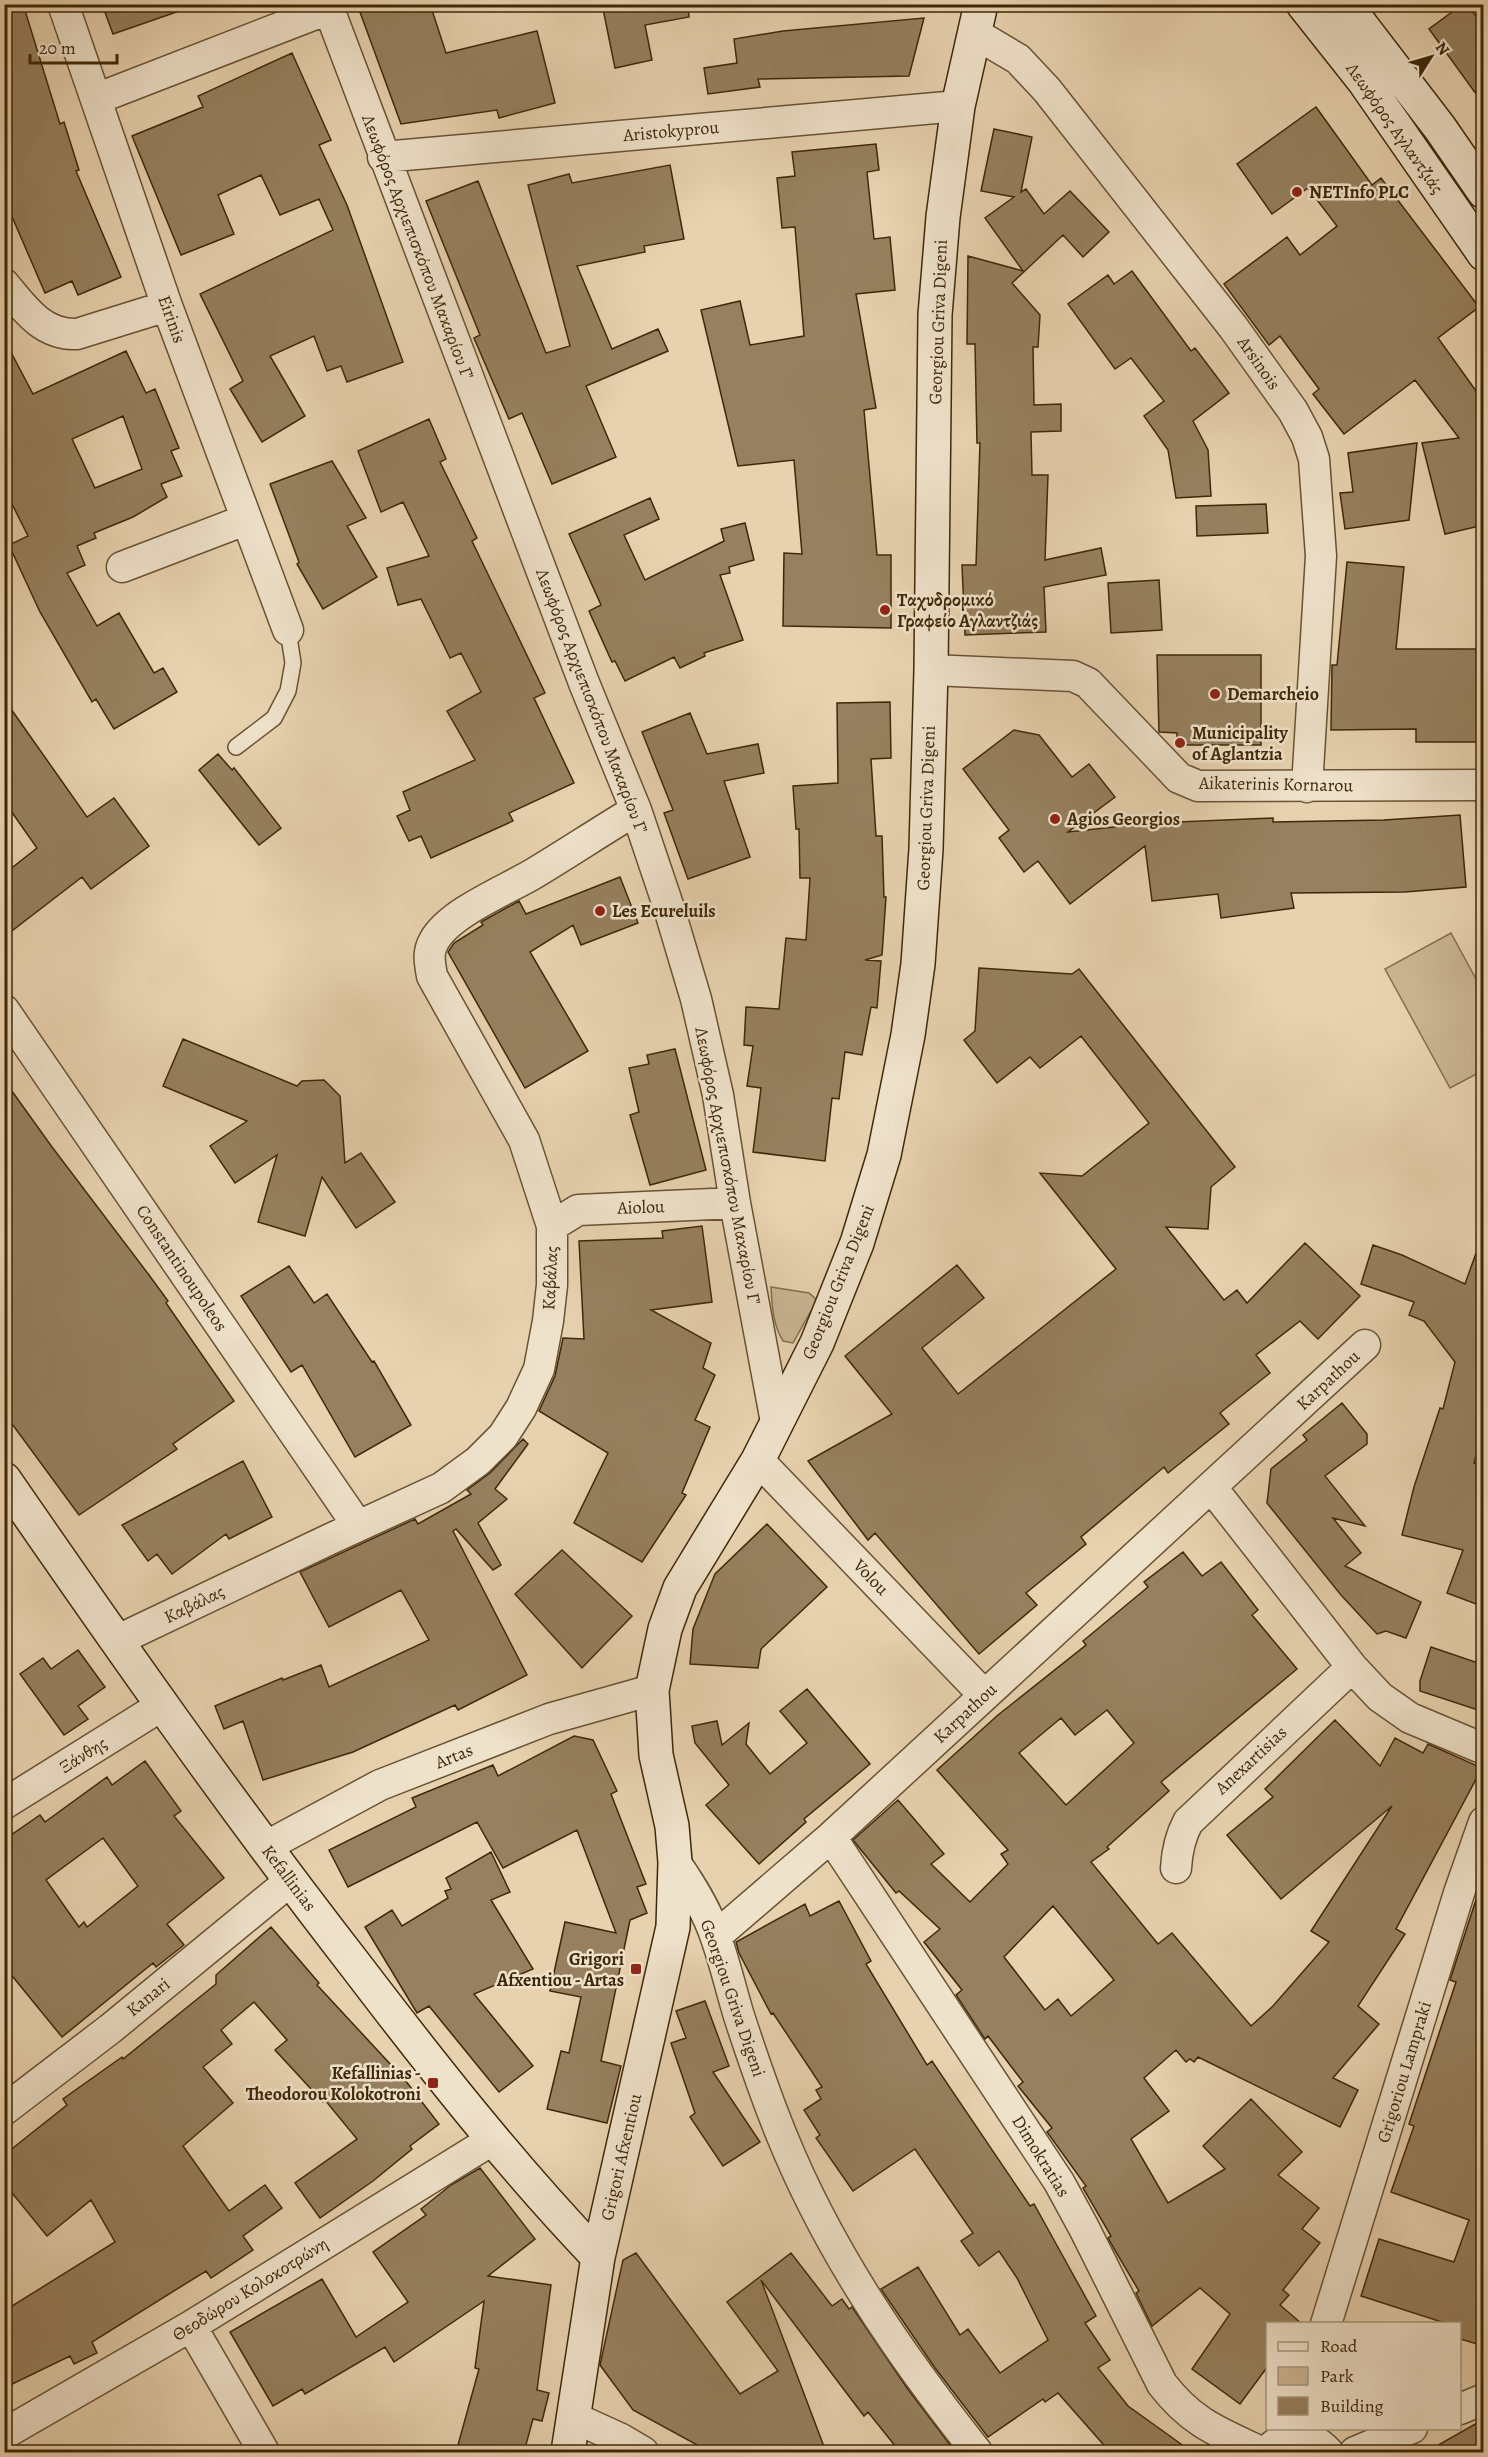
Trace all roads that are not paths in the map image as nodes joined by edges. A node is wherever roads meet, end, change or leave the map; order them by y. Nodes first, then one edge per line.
1 (63, 4) edge
2 (1303, 4) edge
3 (1345, 4) edge
4 (327, 7) edge
5 (978, 19) edge
6 (96, 99) junction
7 (958, 106) junction
8 (383, 157) junction
9 (1484, 192) edge
10 (1484, 254) edge
11 (4, 284) edge
12 (167, 306) junction
13 (246, 520) junction
14 (122, 567) dead end
15 (288, 630) joint
16 (931, 670) junction
17 (236, 747) dead end
18 (1484, 785) edge
19 (1307, 787) junction
20 (636, 810) junction
21 (4, 1011) edge
22 (735, 1203) junction
23 (552, 1226) junction
24 (1365, 1345) dead end
25 (776, 1422) junction
26 (758, 1460) junction
27 (4, 1479) edge
28 (1212, 1488) junction
29 (358, 1526) junction
30 (116, 1641) junction
31 (1352, 1667) junction
32 (652, 1690) junction
33 (984, 1695) junction
34 (161, 1706) junction
35 (1484, 1749) edge
36 (4, 1804) edge
37 (1484, 1822) edge
38 (831, 1837) junction
39 (266, 1847) junction
40 (675, 1862) junction
41 (1176, 1868) dead end
42 (290, 1881) junction
43 (716, 1936) junction
44 (4, 2110) edge
45 (492, 2139) junction
46 (598, 2258) junction
47 (1327, 2322) edge
48 (191, 2326) junction
49 (1484, 2398) edge
50 (1461, 2409) edge
51 (575, 2418) junction
52 (1407, 2430) edge
53 (1300, 2433) edge
54 (4, 2434) edge
55 (264, 2452) edge
56 (568, 2452) edge
57 (643, 2452) edge
58 (977, 2452) edge
59 (1261, 2452) edge
60 (1268, 2452) edge
61 (1328, 2452) edge
62 (1355, 2452) edge

1 - 6 street, Eirinis
2 - 10 street, Λεωφόρος Αγλαντζιάς
3 - 9 street, Λεωφόρος Αγλαντζιάς
4 - 6 street
4 - 8 street, Λεωφόρος Αρχιεπισκόπου Μακαρίου Γ'
5 - 7 street, Georgiou Griva Digeni
5 - 19 street, Arsinois
6 - 12 street, Eirinis
7 - 8 street, Aristokyprou
7 - 16 street, Georgiou Griva Digeni
8 - 20 street, Λεωφόρος Αρχιεπισκόπου Μακαρίου Γ'
11 - 12 street
12 - 13 street, Eirinis
13 - 14 street
13 - 15 street, Eirinis
15 - 17 lane
16 - 19 street, Aikaterinis Kornarou
16 - 25 street, Georgiou Griva Digeni
18 - 19 street, Aikaterinis Kornarou
20 - 22 street, Λεωφόρος Αρχιεπισκόπου Μακαρίου Γ'
20 - 23 street, Καβάλας
21 - 29 street, Constantinoupoleos
22 - 23 street, Aiolou
22 - 25 street, Λεωφόρος Αρχιεπισκόπου Μακαρίου Γ'
23 - 29 street, Καβάλας
24 - 28 street, Karpathou
25 - 26 street, Georgiou Griva Digeni
26 - 32 street, Georgiou Griva Digeni
26 - 33 street, Volou
27 - 30 street, Kefallinias
28 - 31 street
28 - 33 street, Karpathou
29 - 30 street, Καβάλας
30 - 34 street, Kefallinias
31 - 35 street
31 - 41 street, Anexartisias
32 - 39 street, Artas
32 - 40 street, Georgiou Griva Digeni
33 - 38 street, Karpathou
34 - 36 street, Ξάνθης
34 - 39 street, Kefallinias
37 - 47 street, Grigoriou Lampraki
38 - 43 street, Karpathou
38 - 59 street, Dimokratias
39 - 42 street, Kefallinias
40 - 43 street, Georgiou Griva Digeni
40 - 46 street, Grigori Afxentiou
42 - 44 street, Kanari
42 - 45 street, Kefallinias
43 - 58 street, Georgiou Griva Digeni
45 - 46 street, Kefallinias
45 - 48 street, Θεοδώρου Κολοκοτρώνη
46 - 51 street, Grigori Afxentiou
48 - 54 street, Θεοδώρου Κολοκοτρώνη
48 - 55 street
49 - 50 street
51 - 56 street, Grigori Afxentiou
51 - 57 street
52 - 62 street
53 - 60 street
53 - 61 street

